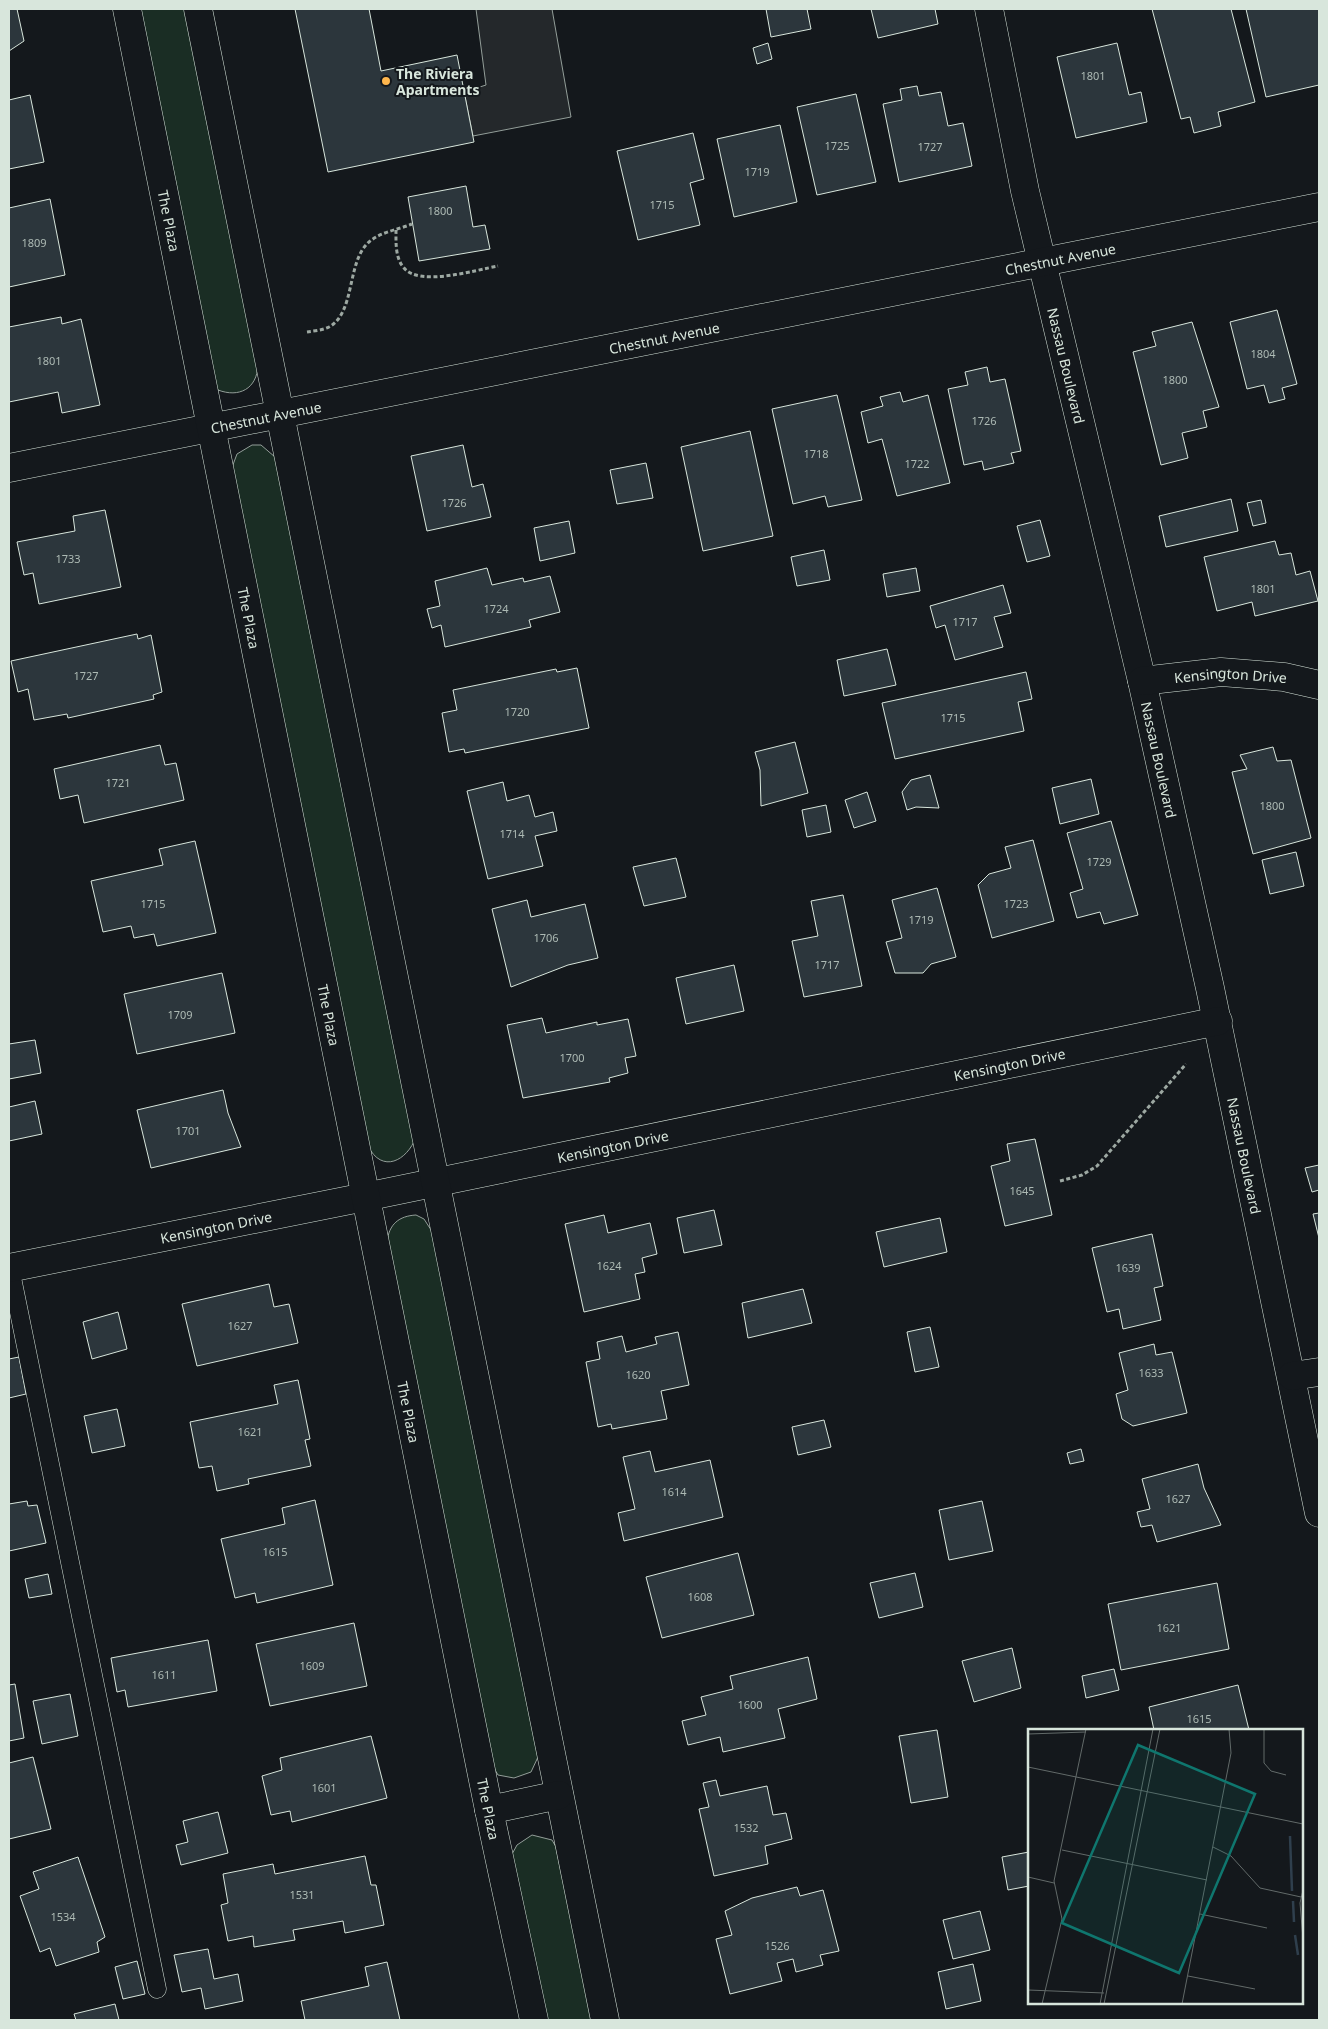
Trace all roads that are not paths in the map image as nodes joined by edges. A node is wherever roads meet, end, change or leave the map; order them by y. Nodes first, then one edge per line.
1 (126, 9) edge
2 (198, 9) edge
3 (989, 9) edge
4 (1319, 207) edge
5 (1041, 261) junction
6 (280, 413) junction
7 (211, 426) junction
8 (9, 468) edge
9 (1142, 681) junction
10 (1319, 685) edge
11 (1218, 1021) junction
12 (435, 1182) junction
13 (365, 1197) junction
14 (9, 1266) edge
15 (1319, 1372) edge
16 (1292, 1376) junction
17 (1319, 1513) edge
18 (559, 1795) junction
19 (490, 1810) junction
20 (157, 1989) dead end
21 (534, 2020) edge
22 (604, 2020) edge

1 - 7 street, The Plaza
2 - 6 street
3 - 5 street, Nassau Boulevard
4 - 5 street, Chestnut Avenue
5 - 6 street, Chestnut Avenue
5 - 9 street, Nassau Boulevard
6 - 7 street, Chestnut Avenue
6 - 12 street
7 - 8 street, Chestnut Avenue
7 - 13 street, The Plaza
9 - 10 street, Kensington Drive
9 - 11 street, Nassau Boulevard
11 - 12 street, Kensington Drive
11 - 16 street, Nassau Boulevard
12 - 13 street, Kensington Drive
12 - 18 street
13 - 14 street, Kensington Drive
13 - 19 street, The Plaza
14 - 20 lane
15 - 16 street
16 - 17 street, Nassau Boulevard
18 - 19 street
18 - 22 street
19 - 21 street, The Plaza

